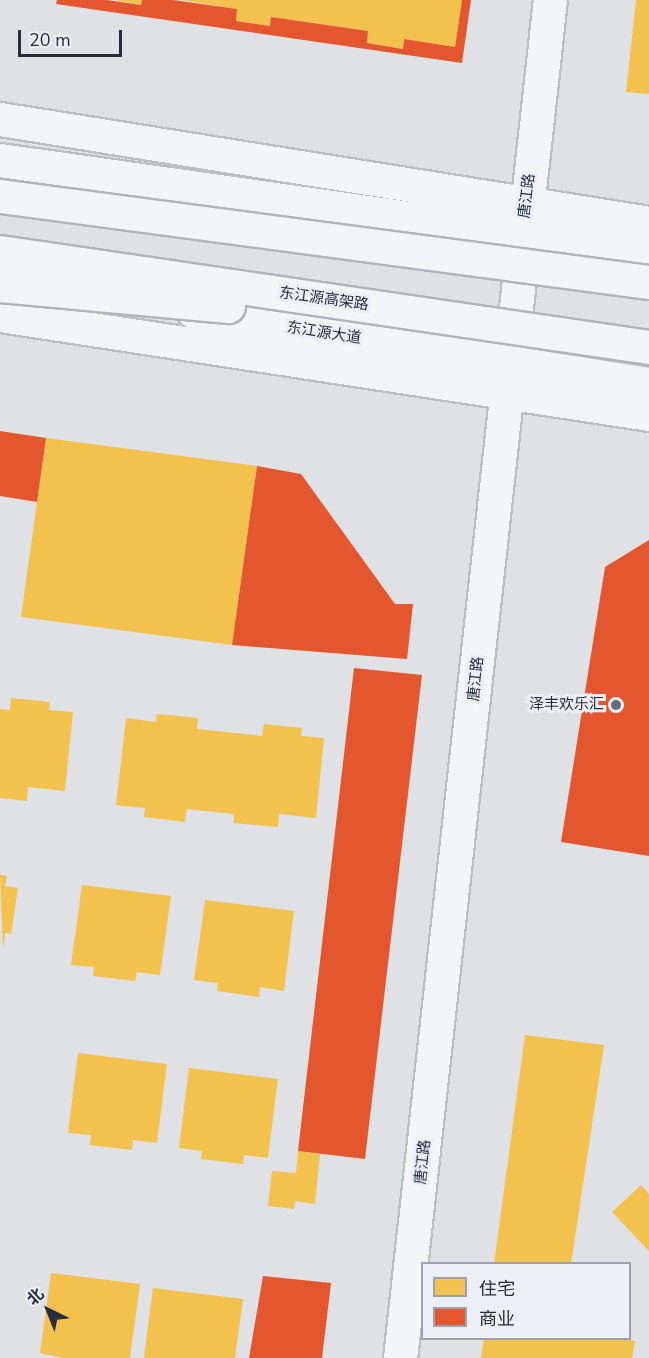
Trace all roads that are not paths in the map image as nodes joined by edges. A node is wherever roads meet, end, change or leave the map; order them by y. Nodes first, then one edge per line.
1 (550, 0) edge
2 (0, 119) edge
3 (0, 160) edge
4 (0, 196) edge
5 (526, 204) junction
6 (649, 223) edge
7 (522, 237) junction
8 (0, 252) edge
9 (649, 252) edge
10 (649, 282) edge
11 (0, 283) edge
12 (0, 315) edge
13 (649, 347) edge
14 (509, 377) junction
15 (649, 384) edge
16 (649, 414) edge
17 (400, 1358) edge

1 - 5 main road, 唐江路
2 - 5 main road
3 - 7 main road
4 - 10 main road, bridge
5 - 6 main road
5 - 7 main road, 唐江路
7 - 9 main road
7 - 14 main road, 唐江路
8 - 13 main road, 东江源高架路, bridge
11 - 13 main road, bridge
11 - 14 main road, 东江源大道
12 - 14 main road
14 - 15 main road, 东江源大道
14 - 16 main road
14 - 17 main road, 唐江路

